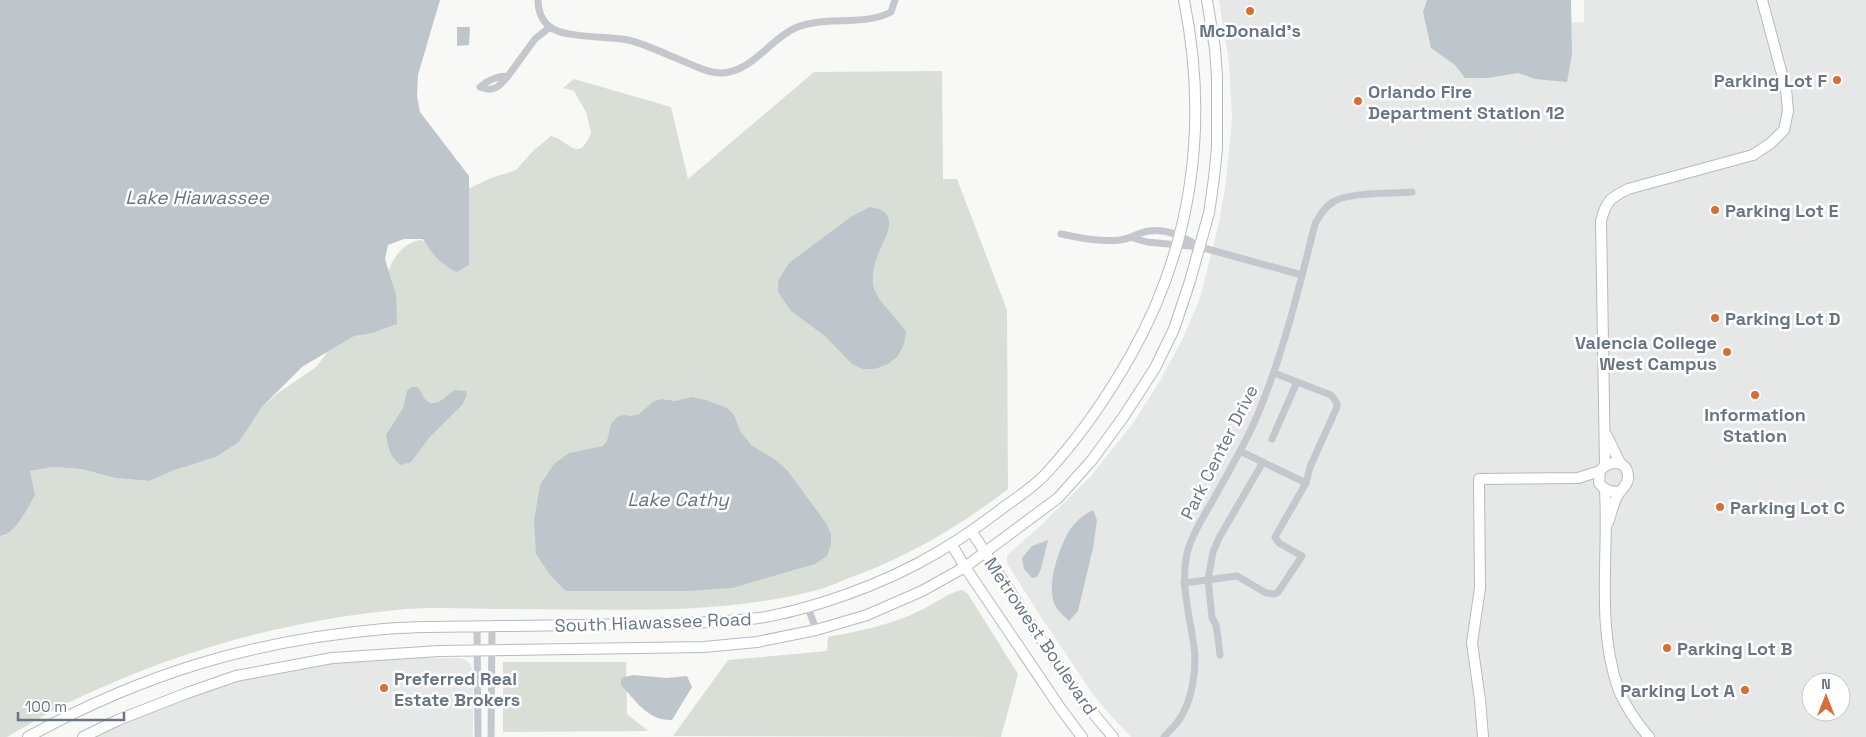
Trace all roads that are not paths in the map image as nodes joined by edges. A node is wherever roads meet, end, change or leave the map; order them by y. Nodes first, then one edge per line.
1 (538, 0) edge
2 (895, 0) edge
3 (1184, 0) edge
4 (1207, 0) edge
5 (1762, 0) edge
6 (550, 28) junction
7 (508, 76) dead end
8 (1412, 192) dead end
9 (1061, 234) dead end
10 (1133, 238) junction
11 (1178, 240) junction
12 (1200, 247) junction
13 (1302, 275) junction
14 (1274, 373) junction
15 (1297, 382) junction
16 (1604, 426) junction
17 (1272, 438) dead end
18 (1240, 450) junction
19 (1263, 462) junction
20 (1620, 463) junction
21 (1602, 468) junction
22 (1578, 478) junction
23 (1306, 483) junction
24 (1602, 487) junction
25 (1621, 491) junction
26 (1606, 528) junction
27 (972, 532) junction
28 (952, 545) junction
29 (984, 553) junction
30 (965, 567) junction
31 (1208, 580) junction
32 (1184, 584) junction
33 (808, 607) junction
34 (477, 626) junction
35 (492, 626) junction
36 (816, 630) junction
37 (476, 650) junction
38 (493, 650) junction
39 (1220, 655) dead end
40 (477, 725) junction
41 (491, 725) junction
42 (28, 737) edge
43 (83, 737) edge
44 (478, 737) edge
45 (491, 737) edge
46 (1082, 737) edge
47 (1113, 737) edge
48 (1164, 737) edge
49 (1483, 737) edge
50 (1649, 737) edge

1 - 6 street
2 - 6 street
3 - 11 street, South Hiawassee Road
4 - 12 street, South Hiawassee Road
5 - 16 street
6 - 7 street
8 - 13 street, Park Center Drive
9 - 10 street
10 - 11 street
10 - 11 street
11 - 12 street
11 - 27 street, South Hiawassee Road
12 - 13 street
12 - 29 street, South Hiawassee Road
13 - 14 street, Park Center Drive
14 - 15 street
14 - 18 street, Park Center Drive
15 - 17 street
15 - 23 street
16 - 20 street
16 - 21 street
18 - 19 street
18 - 32 street, Park Center Drive
19 - 23 street
19 - 31 street
20 - 21 street
20 - 25 street
21 - 22 street
21 - 24 street
22 - 24 street
22 - 49 street
23 - 31 street
24 - 25 street
24 - 26 street
25 - 26 street
26 - 50 street
27 - 28 street, South Hiawassee Road
27 - 29 street, Metrowest Boulevard
28 - 30 street, Metrowest Boulevard
28 - 33 street, South Hiawassee Road
29 - 30 street, South Hiawassee Road
29 - 47 street, Metrowest Boulevard
30 - 36 street, South Hiawassee Road
30 - 46 street, Metrowest Boulevard
31 - 32 street
31 - 39 street
32 - 48 street, Park Center Drive
33 - 35 street, South Hiawassee Road
33 - 36 street
34 - 35 street, South Hiawassee Road
34 - 37 street
34 - 42 street, South Hiawassee Road
35 - 38 street
36 - 38 street, South Hiawassee Road
37 - 38 street, South Hiawassee Road
37 - 40 street
37 - 43 street, South Hiawassee Road
38 - 41 street
40 - 41 street
40 - 44 street
41 - 45 street

